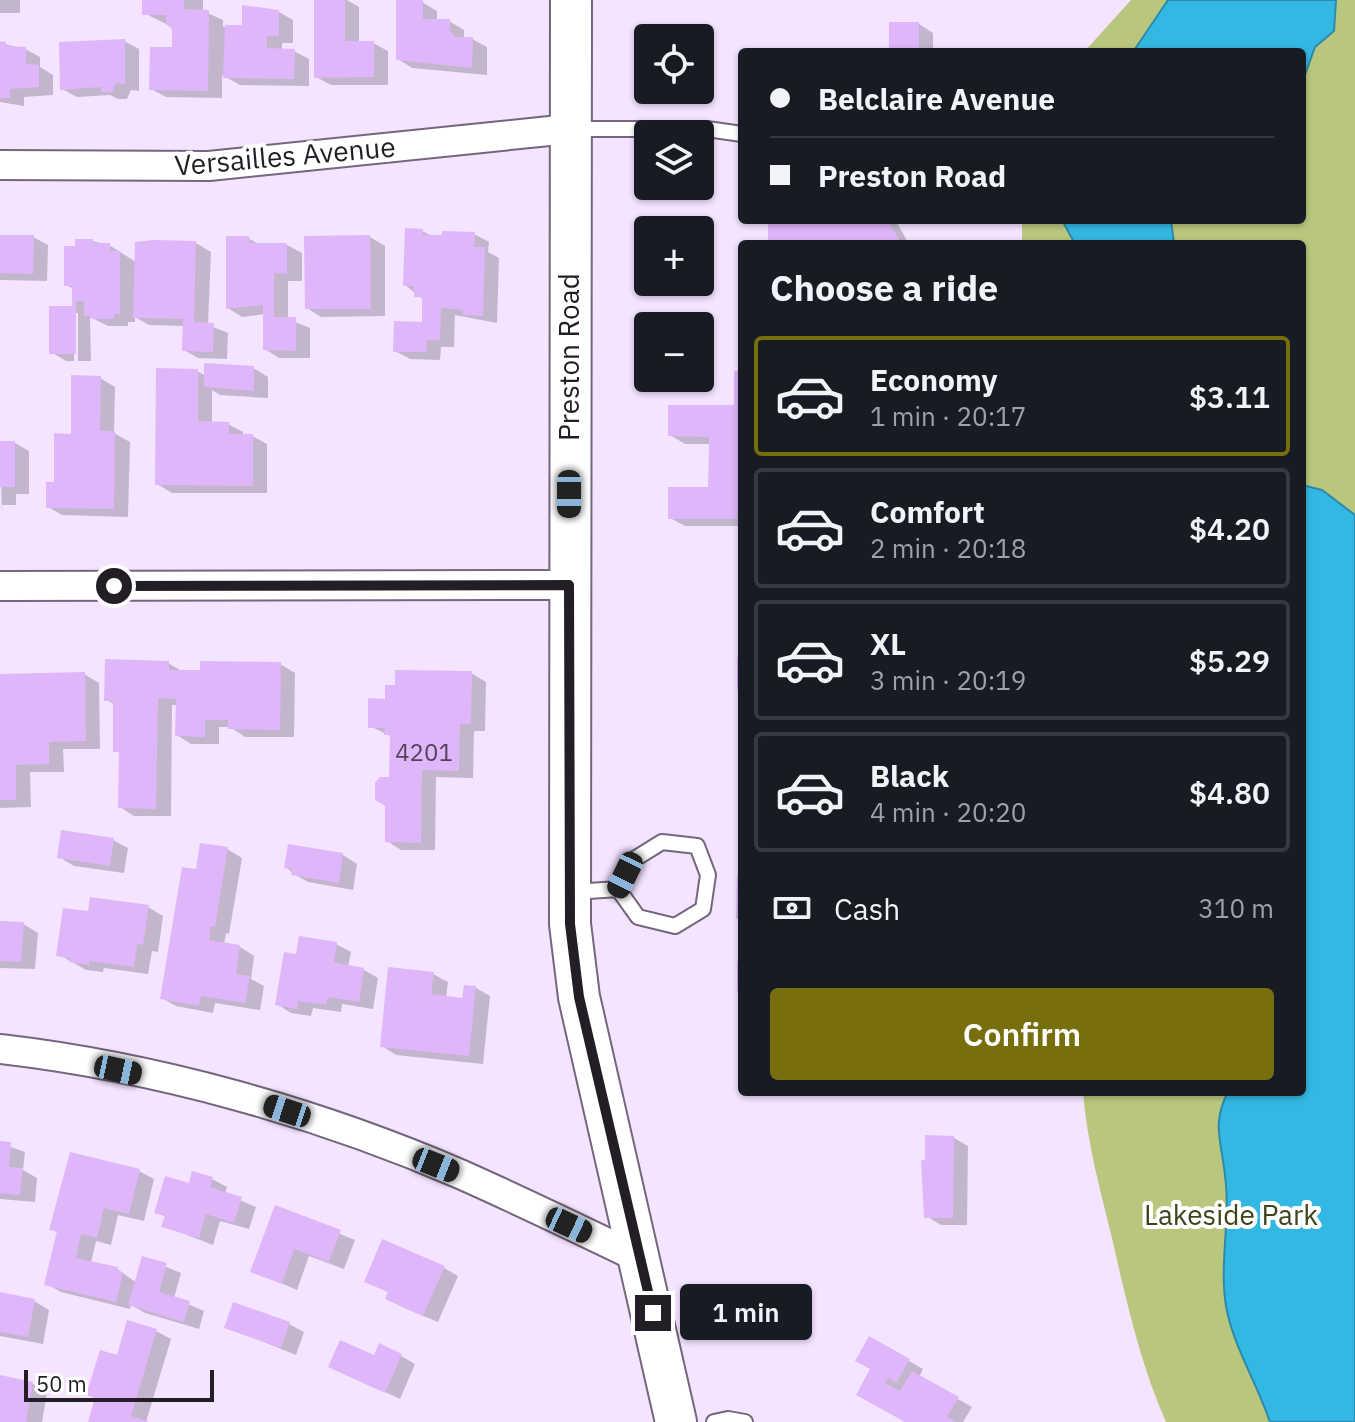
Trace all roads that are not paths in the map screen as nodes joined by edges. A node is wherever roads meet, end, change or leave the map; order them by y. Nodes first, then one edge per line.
1 (571, 0) edge
2 (569, 129) junction
3 (738, 134) edge
4 (0, 165) edge
5 (569, 585) junction
6 (0, 586) edge
7 (618, 889) junction
8 (570, 892) junction
9 (0, 1049) edge
10 (641, 1259) junction
11 (676, 1422) edge
12 (714, 1422) edge
13 (745, 1422) edge

1 - 2 main road, Preston Road
2 - 3 lane
2 - 4 street, Versailles Avenue
2 - 5 main road, Preston Road
5 - 6 street
5 - 8 main road, Preston Road
7 - 7 lane
7 - 8 lane
8 - 10 main road, Preston Road
9 - 10 street
10 - 11 main road, Preston Road
12 - 13 lane

